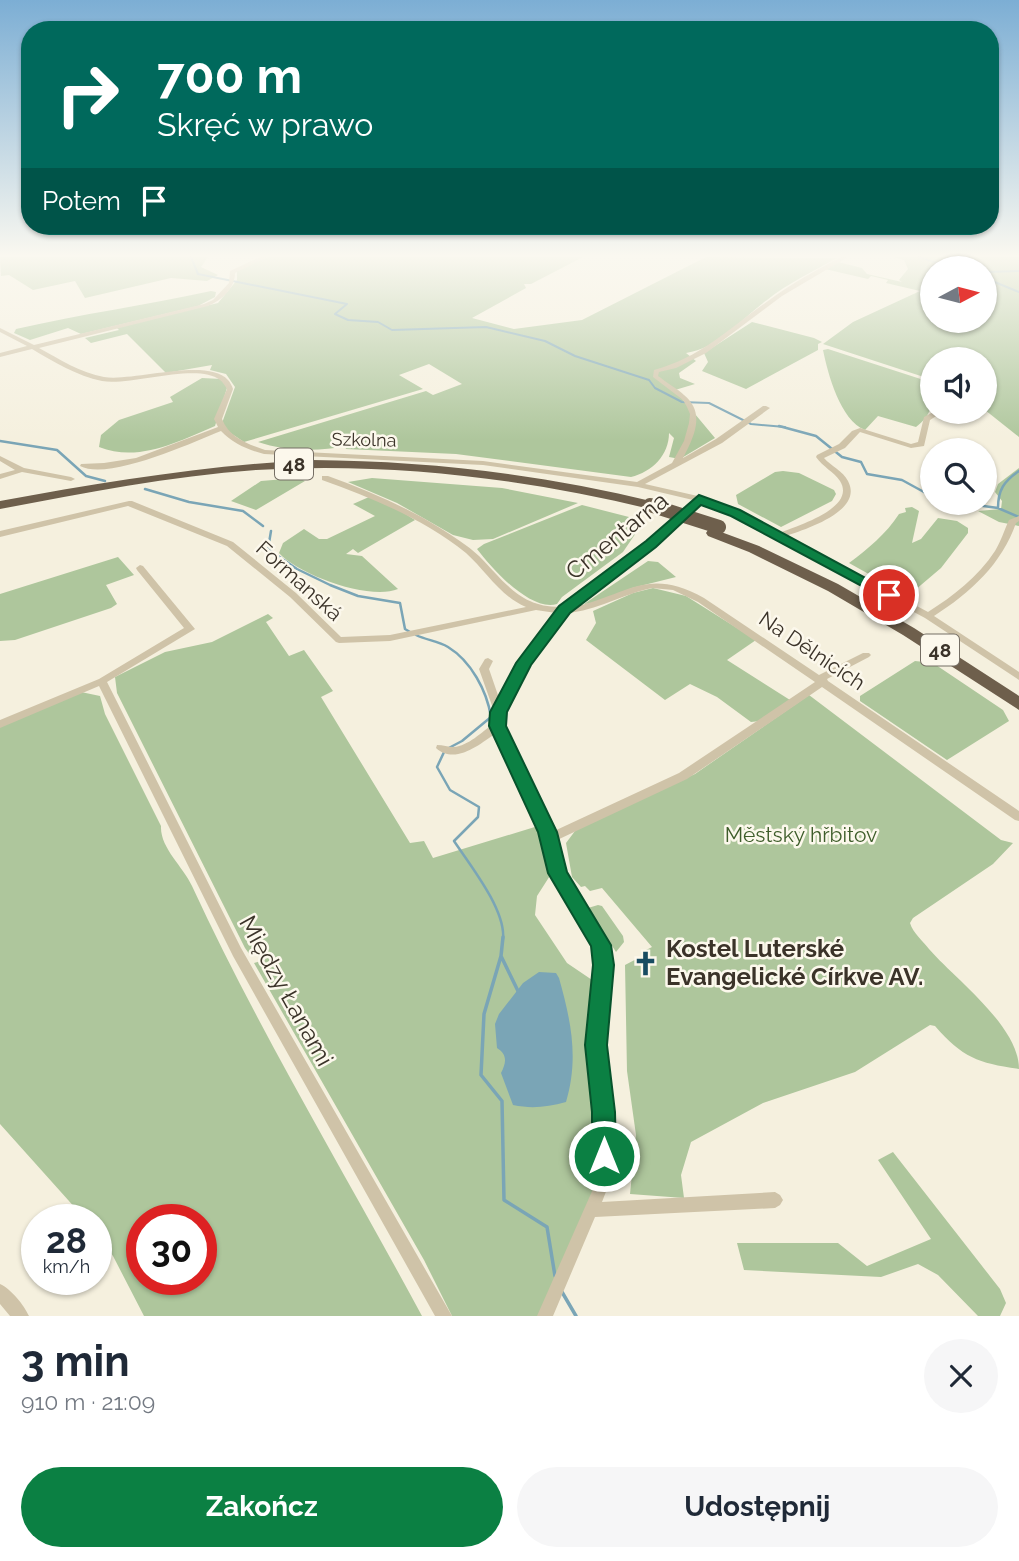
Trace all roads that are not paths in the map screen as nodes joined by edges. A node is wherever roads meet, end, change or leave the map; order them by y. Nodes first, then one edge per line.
1 (149, 318) edge
2 (749, 318) edge
3 (0, 330) edge
4 (29, 347) junction
5 (0, 355) edge
6 (766, 408) dead end
7 (926, 424) edge
8 (221, 428) junction
9 (0, 458) edge
10 (675, 465) junction
11 (84, 466) dead end
12 (22, 470) junction
13 (0, 477) edge
14 (325, 478) dead end
15 (71, 479) dead end
16 (638, 485) junction
17 (699, 499) junction
18 (0, 505) edge
19 (647, 508) junction
20 (0, 511) edge
21 (1018, 519) edge
22 (716, 530) junction
23 (0, 534) edge
24 (779, 536) junction
25 (140, 568) dead end
26 (518, 605) junction
27 (564, 609) junction
28 (928, 616) junction
29 (866, 654) dead end
30 (488, 661) dead end
31 (1019, 677) edge
32 (822, 680) junction
33 (102, 681) junction
34 (1019, 691) edge
35 (1019, 704) edge
36 (499, 712) junction
37 (0, 723) edge
38 (498, 726) junction
39 (446, 750) dead end
40 (1019, 817) edge
41 (549, 839) junction
42 (775, 1200) dead end
43 (592, 1210) junction
44 (0, 1292) edge
45 (20, 1316) edge
46 (444, 1316) edge
47 (545, 1316) edge

1 - 4 street
2 - 10 street
3 - 4 street
4 - 5 street
4 - 8 street
6 - 10 street
7 - 24 street
8 - 11 street
8 - 16 street, Szkolna
9 - 12 street
10 - 16 street
12 - 13 street
12 - 15 street
14 - 26 street, Szkolna
16 - 17 street, Szkolna
17 - 24 street, Szkolna
17 - 27 street, Cmentarna
18 - 19 highway, 48
19 - 20 highway, 48
19 - 22 highway, 48
21 - 28 street
22 - 34 highway, 48
22 - 35 highway, 48
23 - 26 street, Formanská
24 - 28 street, Szkolna
25 - 33 street
26 - 27 street, Formanská
27 - 32 street, Na Dělnicích
27 - 36 street, Cmentarna
28 - 31 street, Szkolna
29 - 32 street
30 - 36 street
32 - 40 street, Na Dělnicích
32 - 41 street
33 - 37 street
33 - 46 street, Między Łanami
36 - 38 street, Cmentarna
38 - 39 street
38 - 41 street, Cmentarna
41 - 43 street, Cmentarna
42 - 43 street
43 - 47 street, Cmentarna
44 - 45 street

